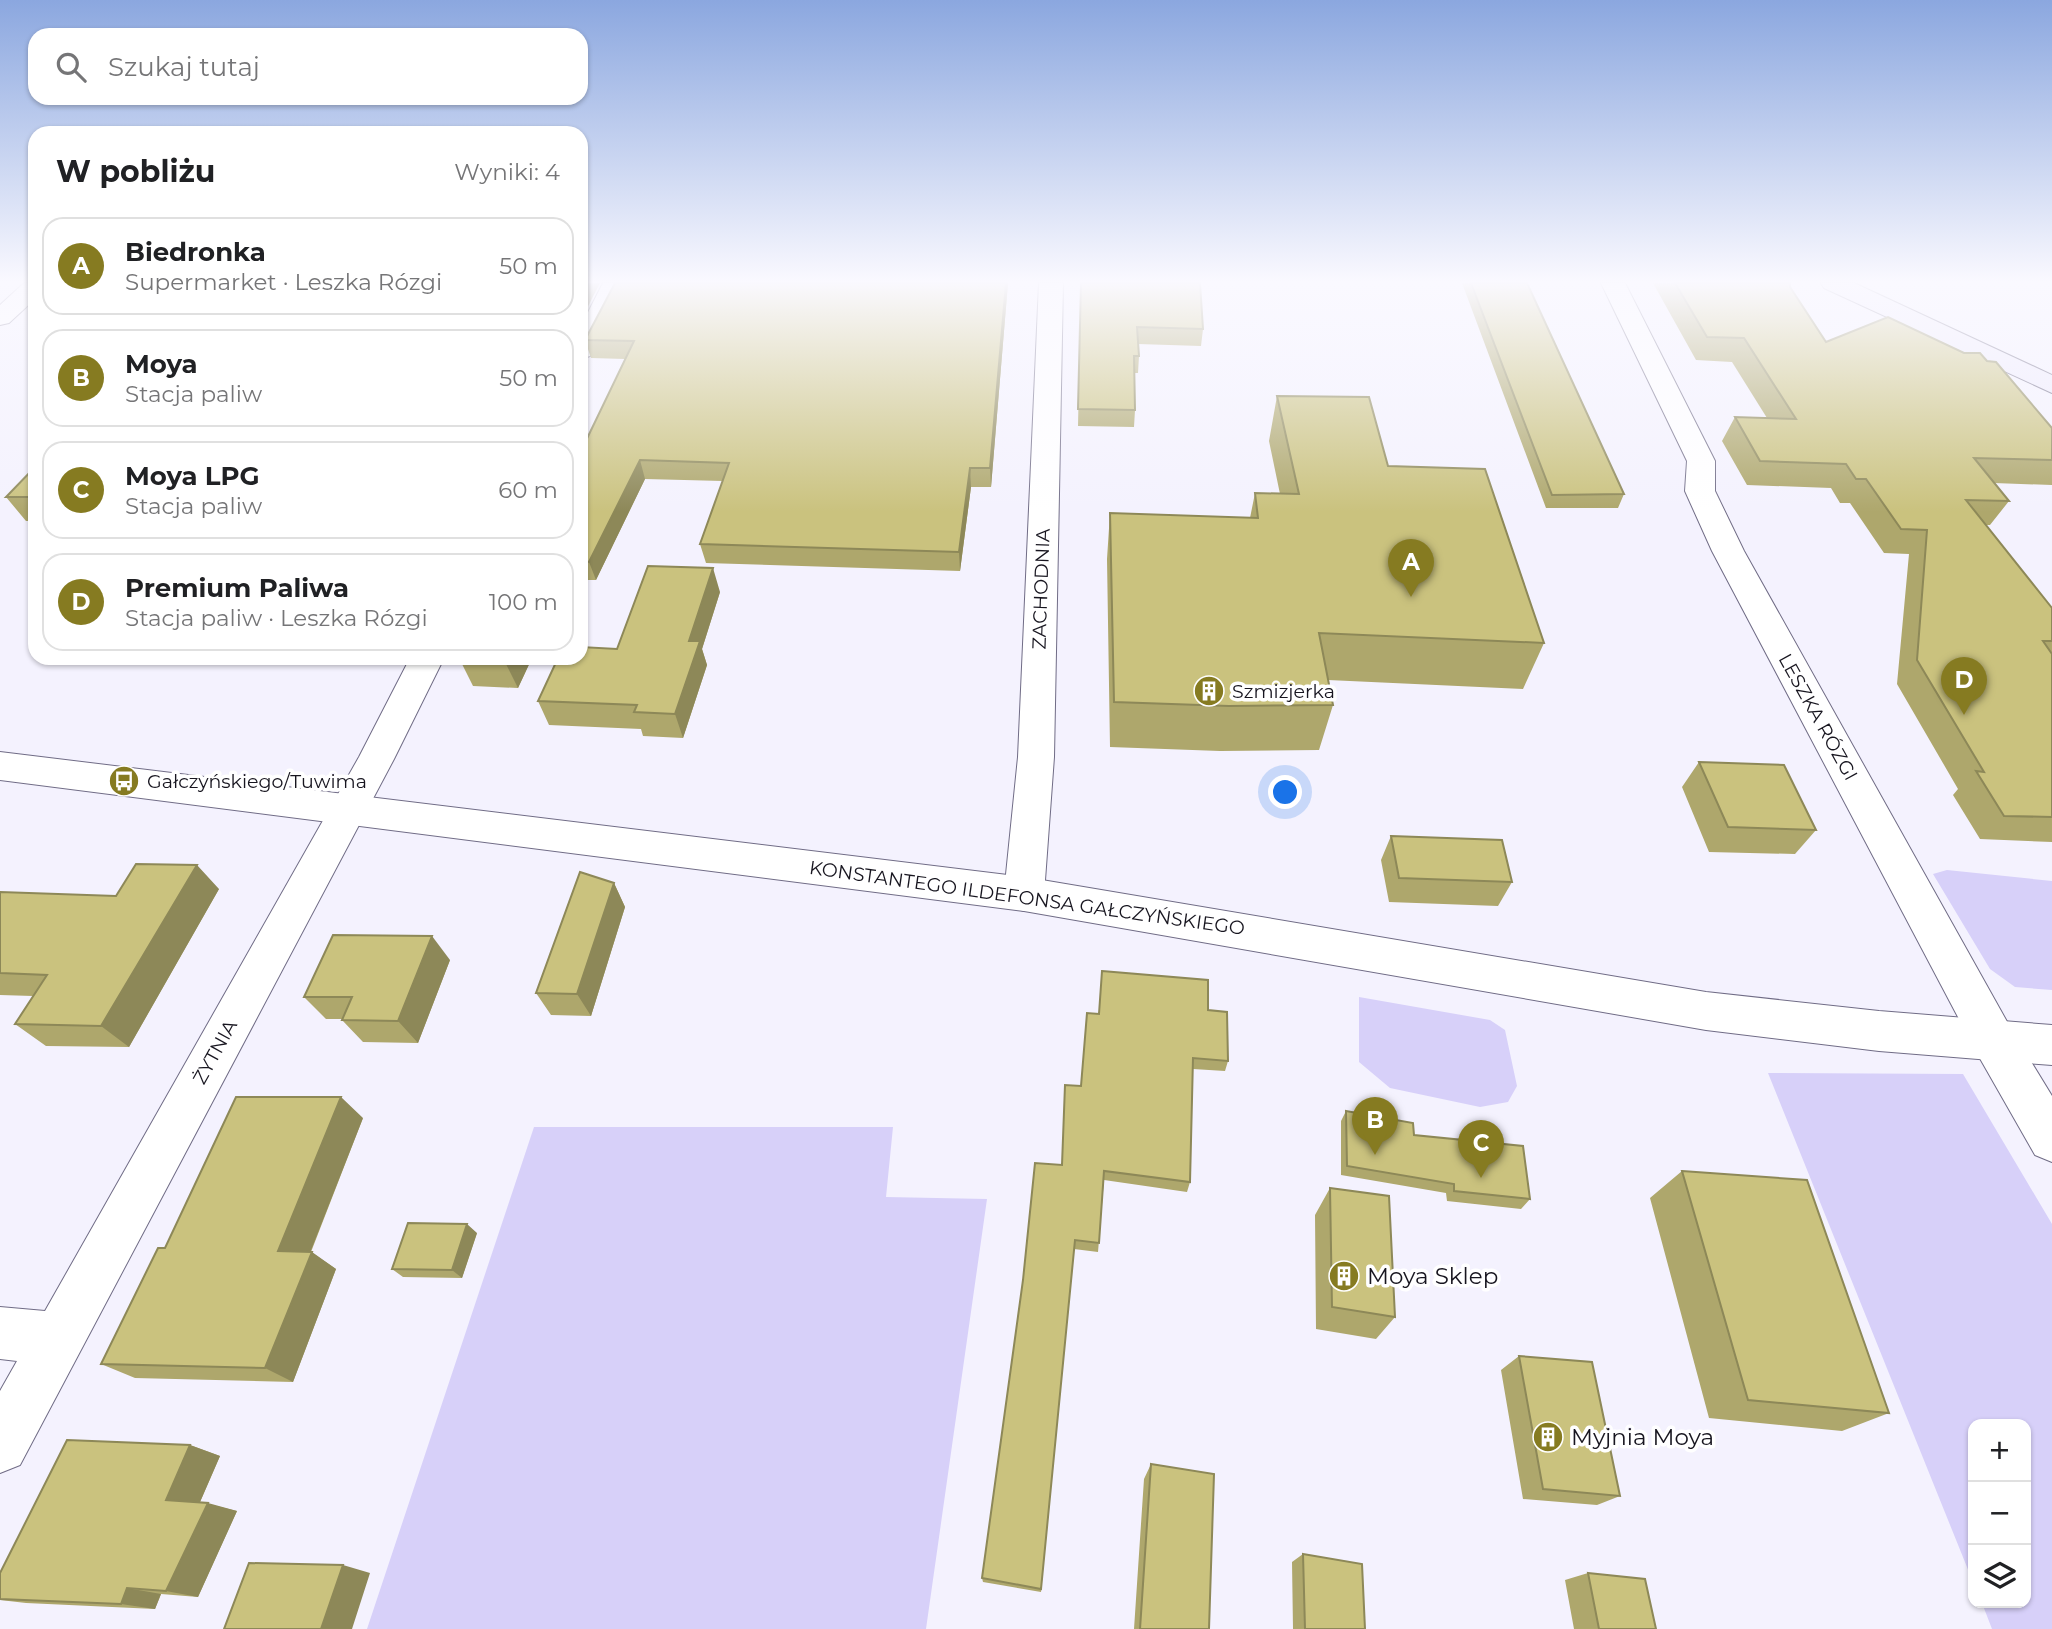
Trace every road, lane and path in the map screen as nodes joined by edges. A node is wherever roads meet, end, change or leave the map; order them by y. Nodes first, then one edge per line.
1 (1049, 359) edge
2 (1650, 359) edge
3 (1996, 359) edge
4 (2052, 385) edge
5 (423, 665) edge
6 (0, 766) edge
7 (349, 808) junction
8 (1024, 894) junction
9 (1994, 1041) junction
10 (2052, 1045) edge
11 (2052, 1139) edge
12 (0, 1333) edge
13 (58, 1339) junction
14 (0, 1445) edge

1 - 8 street, ZACHODNIA
2 - 9 street, LESZKA RÓZGI
3 - 4 main road
5 - 7 street, ŻYTNIA
6 - 7 street, KONSTANTEGO ILDEFONSA GAŁCZYŃSKIEGO
7 - 8 street, KONSTANTEGO ILDEFONSA GAŁCZYŃSKIEGO
7 - 13 street, ŻYTNIA
8 - 9 street, KONSTANTEGO ILDEFONSA GAŁCZYŃSKIEGO
9 - 10 street, KONSTANTEGO ILDEFONSA GAŁCZYŃSKIEGO
9 - 11 street, LESZKA RÓZGI
12 - 13 street
13 - 14 street, ŻYTNIA

